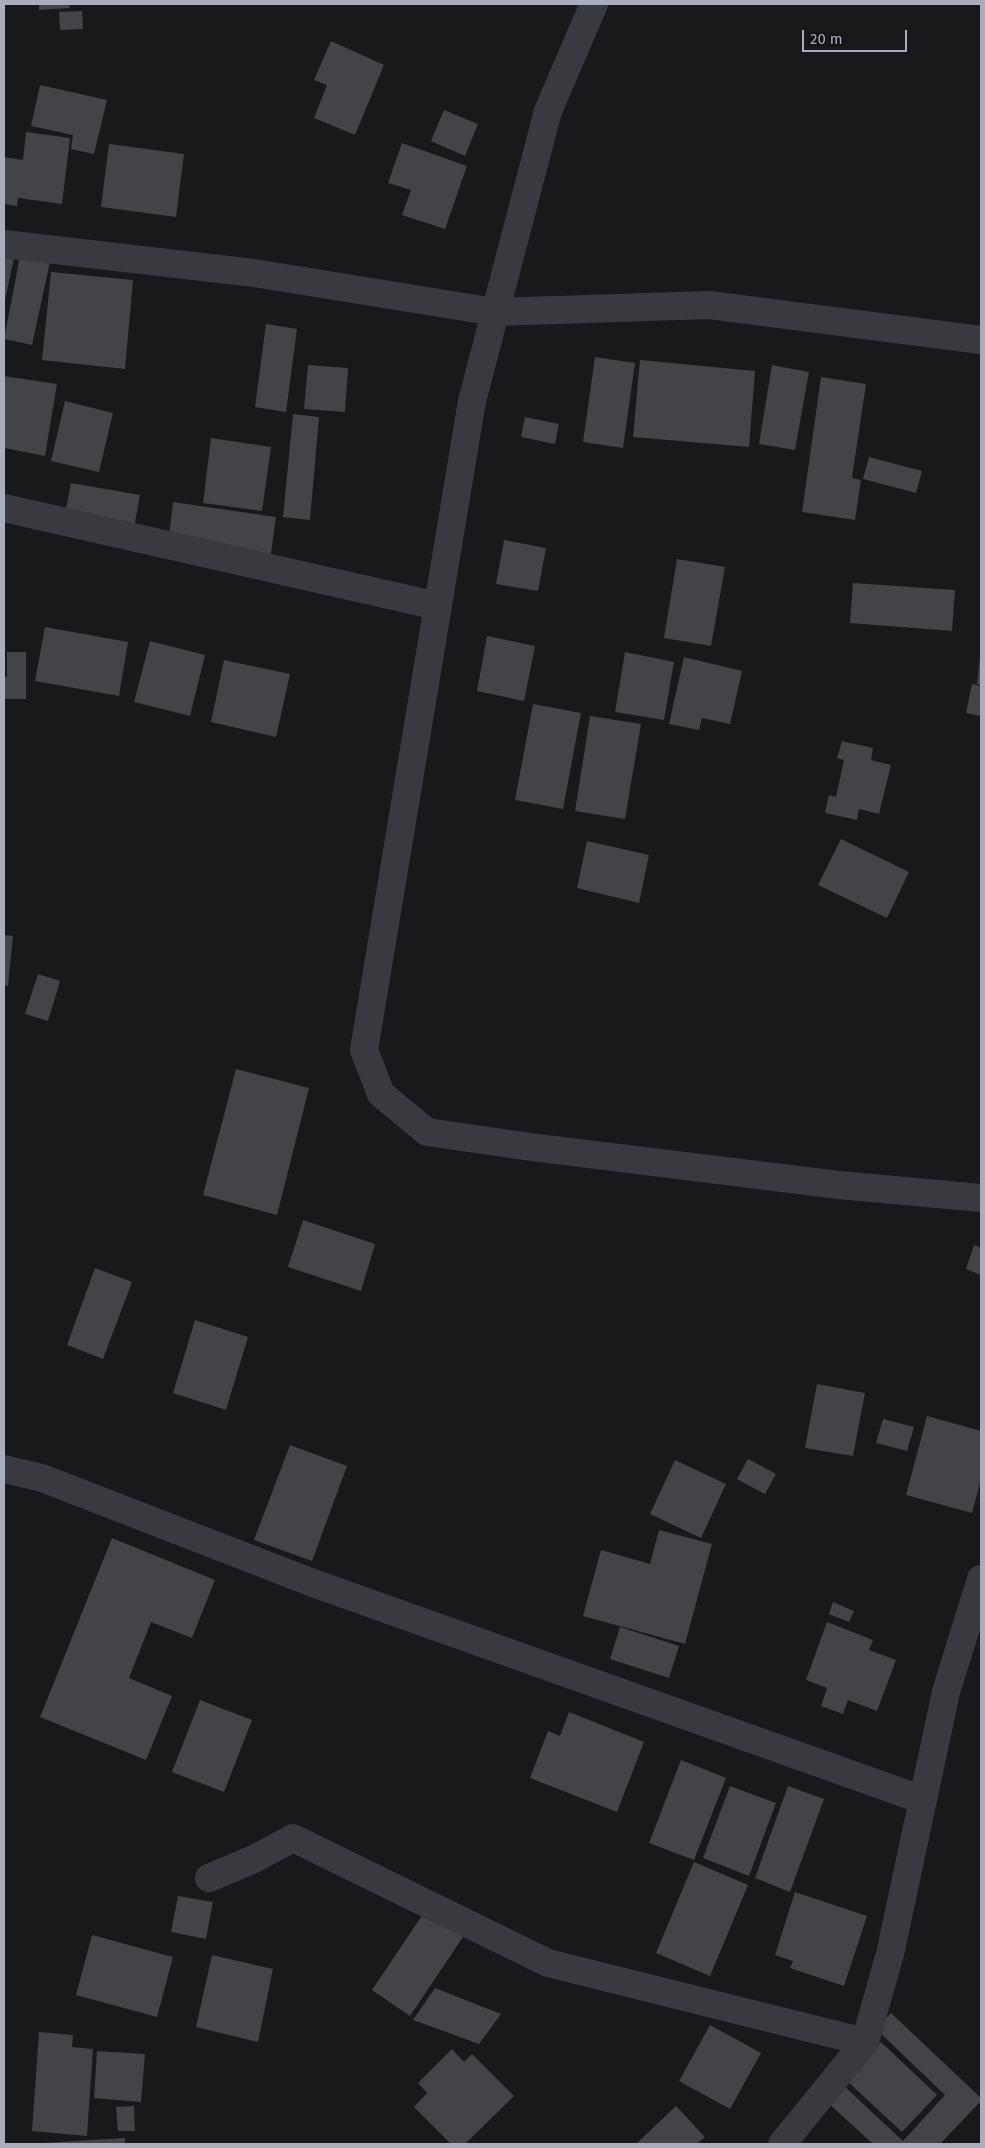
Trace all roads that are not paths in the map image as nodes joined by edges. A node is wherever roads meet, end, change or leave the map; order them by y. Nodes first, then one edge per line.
1 (594, 4) edge
2 (4, 244) edge
3 (495, 312) junction
4 (981, 340) edge
5 (4, 508) edge
6 (438, 606) junction
7 (981, 1198) edge
8 (4, 1469) edge
9 (981, 1579) edge
10 (924, 1800) junction
11 (209, 1878) dead end
12 (865, 2042) junction
13 (782, 2144) edge

1 - 3 street
2 - 3 street
3 - 4 street
3 - 6 street
5 - 6 street
6 - 7 street
8 - 10 street
9 - 10 street
10 - 12 street
11 - 12 street
12 - 13 street

